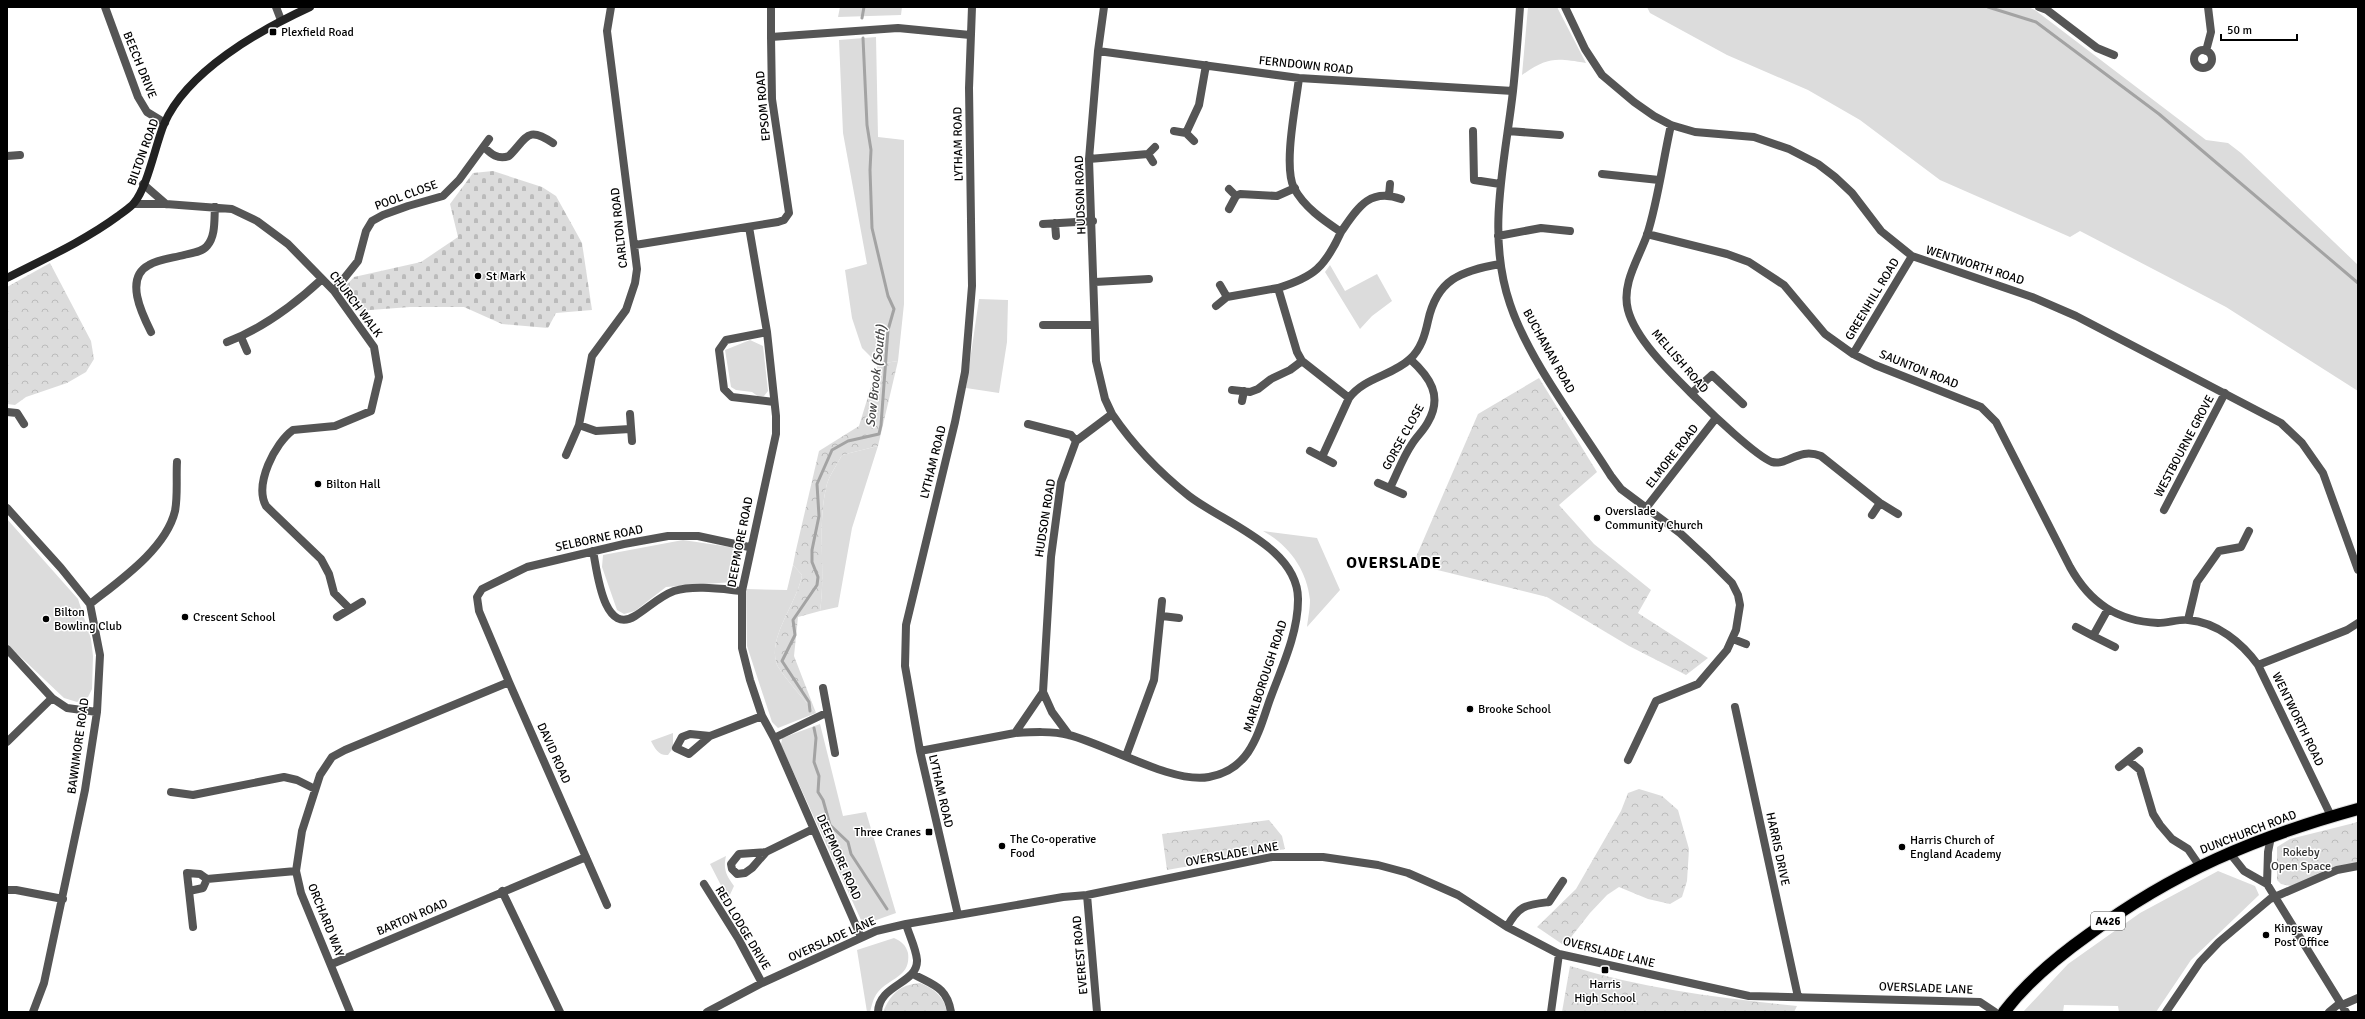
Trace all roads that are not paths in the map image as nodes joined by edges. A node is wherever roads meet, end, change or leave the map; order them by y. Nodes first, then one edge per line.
1 (105, 7) edge
2 (276, 7) edge
3 (310, 7) edge
4 (611, 7) edge
5 (771, 7) edge
6 (972, 7) edge
7 (1104, 7) edge
8 (1520, 7) edge
9 (1564, 7) edge
10 (2039, 7) edge
11 (2208, 7) edge
12 (281, 20) junction
13 (970, 35) junction
14 (771, 37) junction
15 (1098, 51) junction
16 (2206, 51) dead end
17 (2114, 55) dead end
18 (1206, 65) junction
19 (1299, 78) junction
20 (1513, 91) junction
21 (164, 123) junction
22 (1671, 125) junction
23 (1174, 131) dead end
24 (1473, 131) dead end
25 (1508, 131) junction
26 (1186, 133) junction
27 (1560, 135) dead end
28 (489, 140) dead end
29 (1194, 141) dead end
30 (554, 144) dead end
31 (484, 147) junction
32 (1155, 147) dead end
33 (20, 155) dead end
34 (7, 156) edge
35 (1090, 159) junction
36 (1602, 174) dead end
37 (1659, 180) junction
38 (143, 184) junction
39 (1390, 184) dead end
40 (1500, 184) junction
41 (1295, 188) junction
42 (1229, 189) dead end
43 (1389, 195) junction
44 (1236, 196) junction
45 (1401, 200) dead end
46 (134, 204) junction
47 (166, 204) junction
48 (215, 207) junction
49 (1229, 209) dead end
50 (1093, 221) junction
51 (1043, 224) dead end
52 (1055, 224) junction
53 (749, 227) junction
54 (1570, 231) dead end
55 (1341, 232) junction
56 (1647, 234) junction
57 (1056, 236) dead end
58 (1498, 236) junction
59 (635, 245) junction
60 (1912, 256) junction
61 (1500, 264) junction
62 (7, 278) edge
63 (322, 279) junction
64 (1149, 279) dead end
65 (1094, 282) junction
66 (1220, 285) dead end
67 (1278, 288) junction
68 (334, 292) junction
69 (1228, 297) junction
70 (1216, 306) dead end
71 (1043, 325) dead end
72 (1094, 325) junction
73 (150, 332) dead end
74 (767, 332) junction
75 (240, 337) junction
76 (228, 342) dead end
77 (247, 351) dead end
78 (1853, 354) junction
79 (1410, 359) junction
80 (1302, 360) junction
81 (1232, 390) dead end
82 (1244, 391) junction
83 (2225, 393) junction
84 (1692, 394) junction
85 (1349, 398) junction
86 (1242, 401) dead end
87 (774, 402) junction
88 (1743, 404) dead end
89 (7, 412) edge
90 (630, 414) dead end
91 (1112, 414) junction
92 (1716, 418) junction
93 (24, 424) dead end
94 (1028, 424) dead end
95 (578, 425) junction
96 (630, 429) junction
97 (632, 441) dead end
98 (1076, 441) junction
99 (1310, 451) dead end
100 (566, 455) dead end
101 (1322, 458) junction
102 (177, 462) dead end
103 (1333, 463) dead end
104 (1378, 483) dead end
105 (1390, 488) junction
106 (1403, 494) dead end
107 (1880, 503) junction
108 (7, 508) edge
109 (1646, 508) junction
110 (2164, 510) dead end
111 (1898, 514) dead end
112 (1872, 515) dead end
113 (2249, 531) dead end
114 (749, 547) junction
115 (592, 551) junction
116 (2358, 570) edge
117 (742, 591) junction
118 (1162, 601) dead end
119 (362, 602) dead end
120 (90, 604) junction
121 (350, 608) junction
122 (2108, 609) junction
123 (479, 611) joint
124 (1162, 616) junction
125 (337, 617) dead end
126 (1179, 618) dead end
127 (2188, 620) junction
128 (2358, 623) edge
129 (2076, 627) dead end
130 (2094, 636) junction
131 (1733, 639) junction
132 (1746, 644) dead end
133 (2115, 647) dead end
134 (7, 649) edge
135 (2258, 665) junction
136 (509, 682) junction
137 (823, 688) dead end
138 (1043, 692) junction
139 (52, 698) junction
140 (1736, 707) dead end
141 (97, 712) junction
142 (826, 713) junction
143 (762, 716) junction
144 (1015, 733) junction
145 (1069, 735) junction
146 (710, 736) dead end
147 (774, 738) junction
148 (7, 742) edge
149 (920, 751) junction
150 (2139, 751) dead end
151 (834, 753) dead end
152 (1126, 756) junction
153 (1628, 760) dead end
154 (2129, 761) junction
155 (2119, 767) dead end
156 (315, 789) junction
157 (171, 792) dead end
158 (2358, 809) edge
159 (2331, 816) junction
160 (813, 829) junction
161 (2271, 837) junction
162 (766, 852) dead end
163 (2229, 852) junction
164 (586, 857) junction
165 (2199, 865) junction
166 (2358, 866) edge
167 (296, 871) junction
168 (207, 879) junction
169 (1563, 881) dead end
170 (704, 884) dead end
171 (2267, 884) junction
172 (7, 890) edge
173 (189, 890) junction
174 (502, 891) junction
175 (1086, 895) junction
176 (2274, 896) junction
177 (63, 900) junction
178 (608, 905) dead end
179 (958, 915) junction
180 (906, 924) junction
181 (193, 927) dead end
182 (1507, 927) junction
183 (861, 937) junction
184 (1559, 954) junction
185 (332, 964) junction
186 (913, 974) junction
187 (762, 983) junction
188 (1798, 997) junction
189 (2358, 998) edge
190 (2343, 1007) edge
191 (33, 1012) edge
192 (350, 1012) edge
193 (560, 1012) edge
194 (707, 1012) edge
195 (878, 1012) edge
196 (951, 1012) edge
197 (1097, 1012) edge
198 (1551, 1012) edge
199 (1995, 1012) edge
200 (2004, 1012) edge
201 (2166, 1012) edge
202 (2329, 1012) edge

1 - 21 street, BEECH DRIVE
2 - 12 street
3 - 12 main road, BILTON ROAD
4 - 59 street, CARLTON ROAD
5 - 14 street
6 - 13 street, LYTHAM ROAD
7 - 15 street, HUDSON ROAD
8 - 20 street, BUCHANAN ROAD
9 - 22 street, WENTWORTH ROAD
10 - 17 street
11 - 16 street
12 - 21 main road, BILTON ROAD
13 - 14 street
13 - 149 street, LYTHAM ROAD
14 - 53 street, EPSOM ROAD
15 - 18 street, FERNDOWN ROAD
15 - 35 street, HUDSON ROAD
18 - 19 street, FERNDOWN ROAD
18 - 26 street
19 - 20 street, FERNDOWN ROAD
19 - 41 street
20 - 25 street, BUCHANAN ROAD
21 - 38 main road, BILTON ROAD
22 - 37 street, MELLISH ROAD
22 - 60 street, WENTWORTH ROAD
23 - 26 street
24 - 40 street
25 - 27 street
25 - 40 street, BUCHANAN ROAD
26 - 29 street
28 - 31 street, POOL CLOSE
30 - 31 street
31 - 68 street, POOL CLOSE
32 - 35 street
33 - 34 street
35 - 50 street, HUDSON ROAD
36 - 37 street
37 - 56 street, MELLISH ROAD
38 - 46 main road, BILTON ROAD
38 - 47 street
39 - 43 street
40 - 58 street, BUCHANAN ROAD
41 - 44 street
41 - 55 street
42 - 44 street
43 - 45 street
43 - 55 street
44 - 49 street
46 - 47 street, CHURCH WALK
46 - 62 main road, BILTON ROAD
47 - 48 street, CHURCH WALK
48 - 63 street, CHURCH WALK
48 - 73 street
50 - 52 street
50 - 65 street, HUDSON ROAD
51 - 52 street
52 - 57 street
53 - 59 street, EPSOM ROAD
53 - 74 street, DEEPMORE ROAD
54 - 58 street
55 - 67 street
56 - 78 street, SAUNTON ROAD
56 - 84 street, MELLISH ROAD
58 - 61 street, BUCHANAN ROAD
59 - 95 street, CARLTON ROAD
60 - 78 street, GREENHILL ROAD
60 - 83 street, WENTWORTH ROAD
61 - 79 street
61 - 109 street, BUCHANAN ROAD
63 - 68 street, CHURCH WALK
63 - 75 street
64 - 65 street
65 - 72 street, HUDSON ROAD
66 - 69 street
67 - 69 street
67 - 80 street
68 - 121 street, CHURCH WALK
69 - 70 street
71 - 72 street
72 - 91 street, HUDSON ROAD
74 - 87 street, DEEPMORE ROAD
74 - 87 street
75 - 76 street
75 - 77 street
78 - 122 street, SAUNTON ROAD
79 - 85 street
79 - 105 street, GORSE CLOSE
80 - 82 street
80 - 85 street
81 - 82 street
82 - 86 street
83 - 110 street, WESTBOURNE GROVE
83 - 116 street, WENTWORTH ROAD
84 - 88 street
84 - 92 street, MELLISH ROAD
85 - 101 street
87 - 114 street, DEEPMORE ROAD
89 - 93 street
90 - 96 street
91 - 98 street
91 - 152 street, MARLBOROUGH ROAD
92 - 107 street, MELLISH ROAD
92 - 109 street, ELMORE ROAD
94 - 98 street
95 - 96 street
95 - 100 street, CARLTON ROAD
96 - 97 street
98 - 138 street, HUDSON ROAD
99 - 101 street
101 - 103 street
102 - 120 street
104 - 105 street, GORSE CLOSE
105 - 106 street, GORSE CLOSE
107 - 111 street, MELLISH ROAD
107 - 112 street
108 - 120 street, BAWNMORE ROAD
109 - 131 street, BUCHANAN ROAD
113 - 127 street
114 - 115 street, SELBORNE ROAD
114 - 117 street, DEEPMORE ROAD
115 - 117 street
115 - 123 street, SELBORNE ROAD
117 - 143 street, DEEPMORE ROAD
118 - 124 street
119 - 121 street
120 - 141 street, BAWNMORE ROAD
121 - 125 street
122 - 127 street, SAUNTON ROAD
122 - 130 street
123 - 136 street, DAVID ROAD
124 - 126 street
124 - 152 street
127 - 135 street, SAUNTON ROAD
128 - 135 street, WENTWORTH ROAD
129 - 130 street
130 - 133 street
131 - 132 street
131 - 153 street, BUCHANAN ROAD
134 - 139 street
135 - 159 street, WENTWORTH ROAD
136 - 156 street, ORCHARD WAY
136 - 164 street, DAVID ROAD
137 - 142 street
138 - 144 street
138 - 145 street
139 - 141 street
139 - 148 street
140 - 188 street, HARRIS DRIVE
141 - 177 street, BAWNMORE ROAD
142 - 147 street
142 - 151 street
143 - 146 street
143 - 147 street, DEEPMORE ROAD
144 - 145 street, MARLBOROUGH ROAD
144 - 149 street
145 - 152 street, MARLBOROUGH ROAD
147 - 160 street, DEEPMORE ROAD
149 - 179 street, LYTHAM ROAD
150 - 154 street
154 - 155 street
154 - 165 street
156 - 157 street
156 - 167 street, ORCHARD WAY
158 - 159 highway, DUNCHURCH ROAD / A426
159 - 161 highway, DUNCHURCH ROAD / A426
160 - 162 street
160 - 183 street, DEEPMORE ROAD
161 - 163 highway, DUNCHURCH ROAD / A426
161 - 171 street
163 - 165 highway, DUNCHURCH ROAD / A426
163 - 171 street
164 - 174 street, BARTON ROAD
164 - 178 street, DAVID ROAD
165 - 200 highway, DUNCHURCH ROAD / A426
166 - 176 street
167 - 168 street
167 - 185 street, ORCHARD WAY
168 - 173 street
168 - 173 street
169 - 182 street
170 - 187 street, RED LODGE DRIVE
171 - 176 street
172 - 177 street
173 - 181 street
174 - 185 street, BARTON ROAD
174 - 193 street
175 - 179 street, OVERSLADE LANE
175 - 182 street, OVERSLADE LANE
175 - 197 street, EVEREST ROAD
176 - 190 street
176 - 201 street
177 - 191 street, BAWNMORE ROAD
179 - 180 street, OVERSLADE LANE
180 - 183 street, OVERSLADE LANE
180 - 186 street
182 - 184 street, OVERSLADE LANE
183 - 187 street, OVERSLADE LANE
184 - 188 street, OVERSLADE LANE
184 - 198 street
185 - 192 street, ORCHARD WAY
186 - 195 street
186 - 196 street
187 - 194 street, OVERSLADE LANE
188 - 199 street, OVERSLADE LANE
189 - 190 street
190 - 202 street

